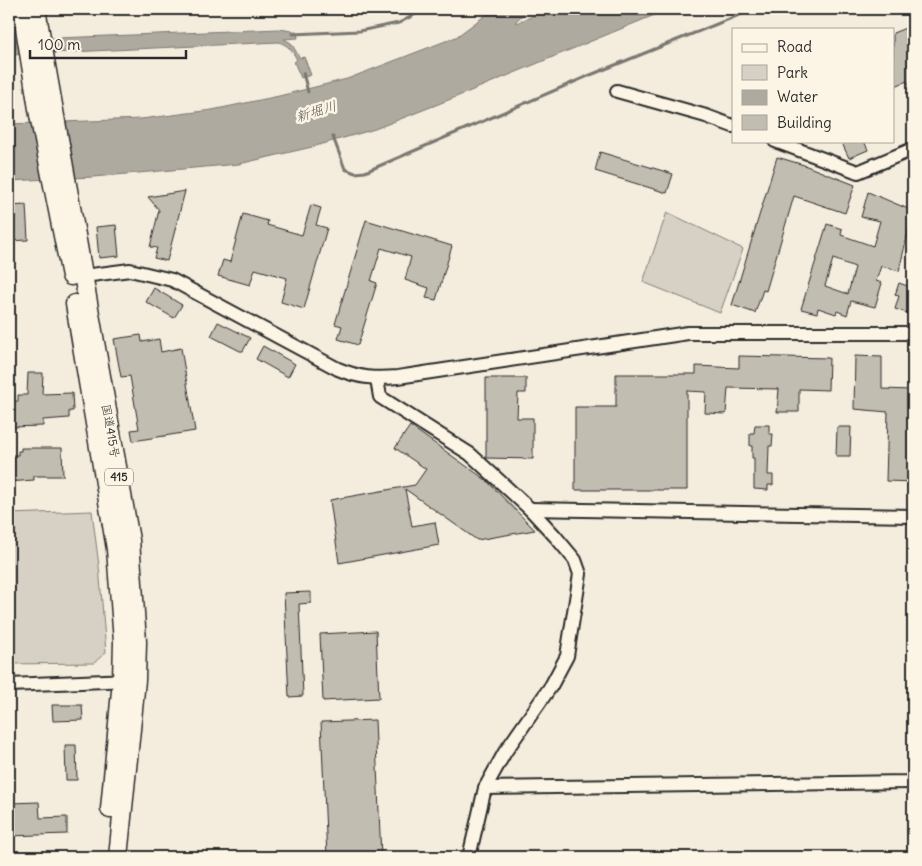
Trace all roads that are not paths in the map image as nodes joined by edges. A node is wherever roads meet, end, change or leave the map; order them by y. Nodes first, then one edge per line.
1 (22, 9) edge
2 (36, 9) edge
3 (33, 31) junction
4 (617, 91) dead end
5 (732, 126) edge
6 (778, 142) edge
7 (913, 149) edge
8 (76, 276) junction
9 (913, 333) edge
10 (377, 379) junction
11 (530, 509) junction
12 (913, 516) edge
13 (129, 680) junction
14 (9, 685) edge
15 (913, 779) edge
16 (484, 788) junction
17 (106, 857) edge
18 (118, 857) edge
19 (469, 857) edge

1 - 3 highway, 国道415号 / 415
2 - 3 highway, 国道415号 / 415
3 - 8 highway, 国道415号 / 415
4 - 5 street
6 - 7 street
8 - 10 street
8 - 13 highway, 国道415号 / 415
9 - 10 street
10 - 11 street
11 - 12 street
11 - 16 street
13 - 14 street
13 - 17 highway, 国道415号 / 415
13 - 18 highway, 国道415号 / 415
15 - 16 street
16 - 19 street

